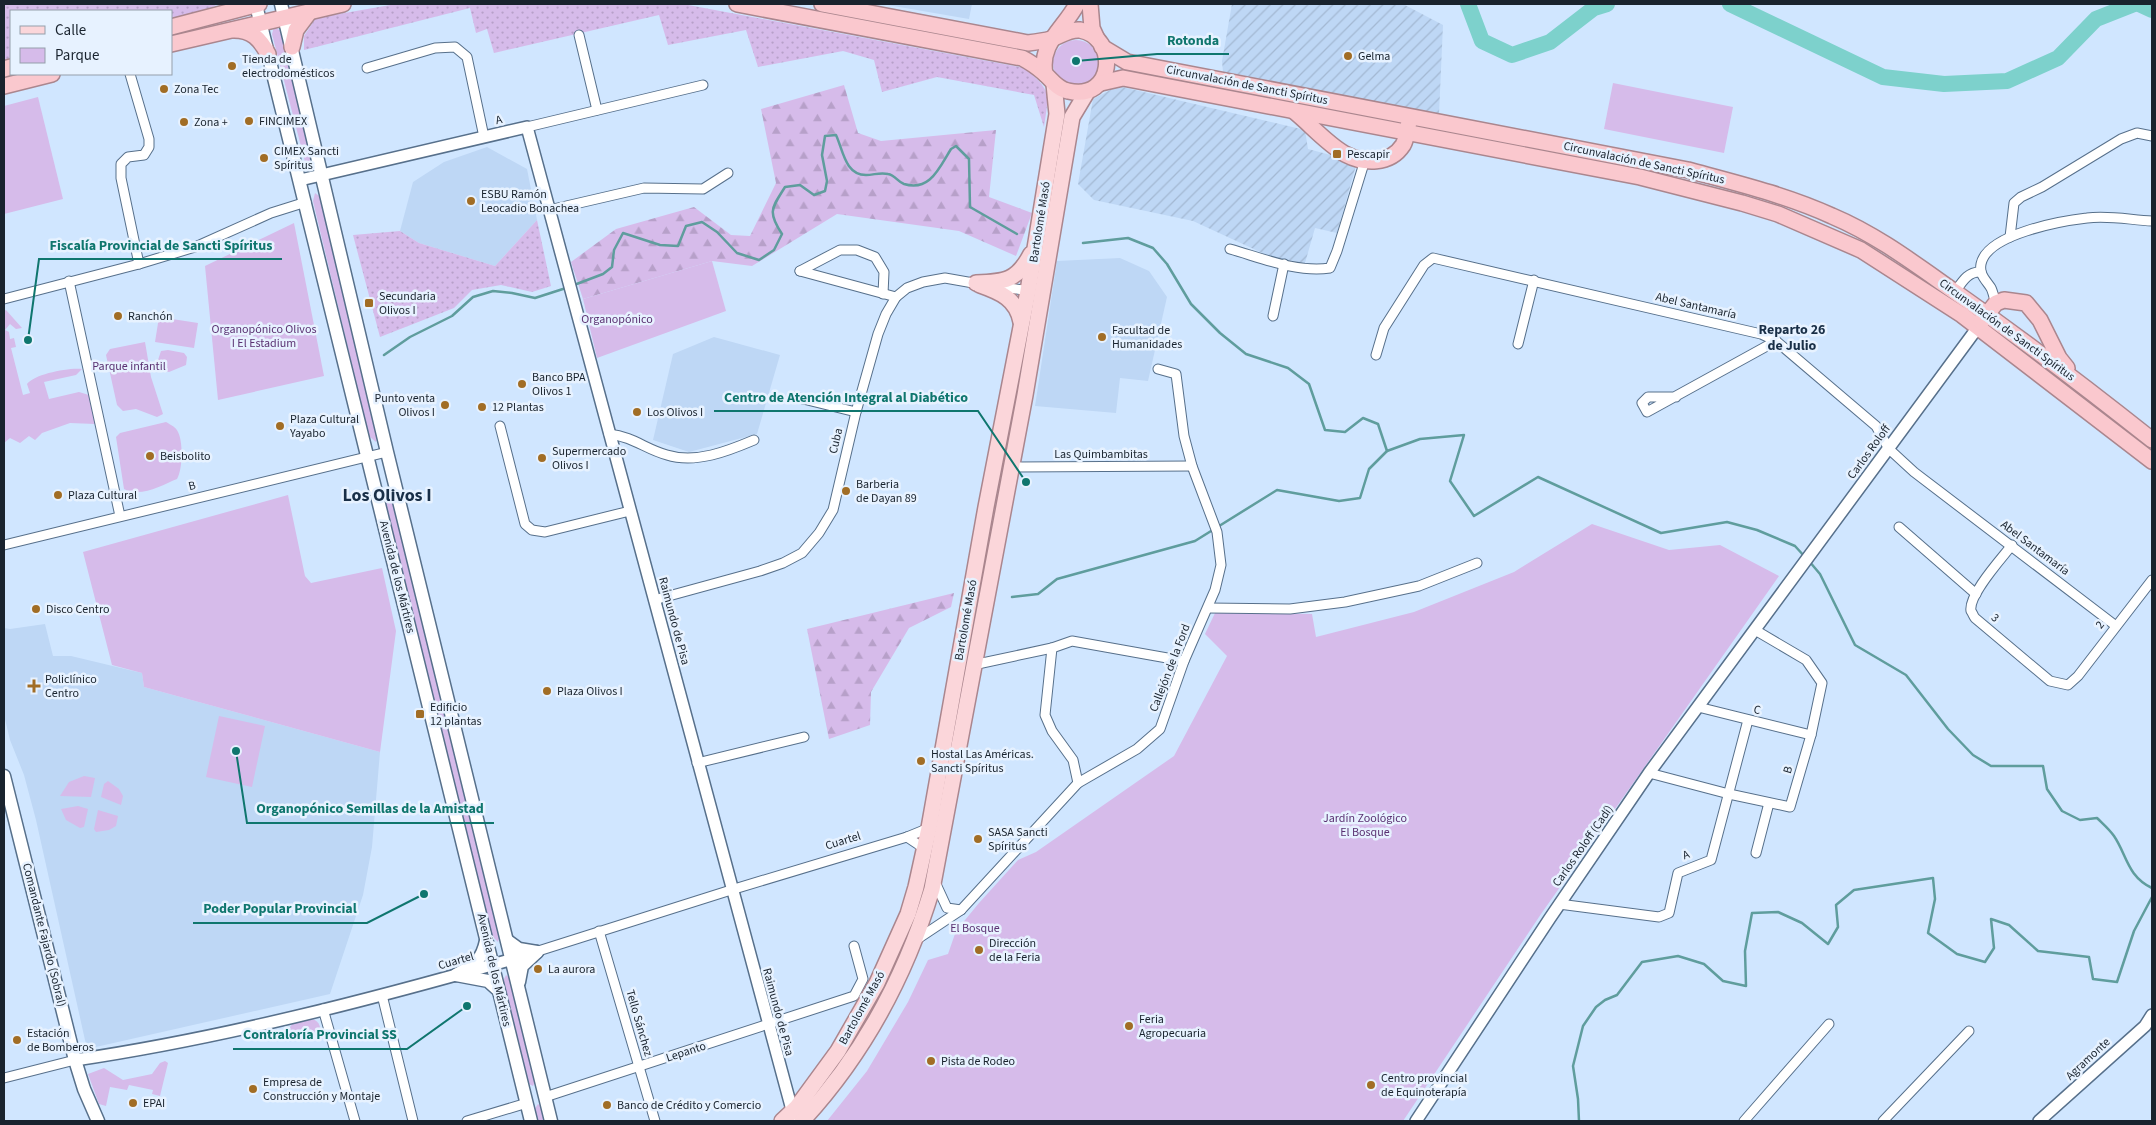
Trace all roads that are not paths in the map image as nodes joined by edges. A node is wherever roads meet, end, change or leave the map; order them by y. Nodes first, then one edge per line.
1 (239, 4) edge
2 (257, 4) edge
3 (343, 4) edge
4 (737, 4) edge
5 (822, 4) edge
6 (1076, 4) edge
7 (1090, 4) edge
8 (283, 10) edge
9 (311, 10) junction
10 (222, 14) junction
11 (260, 22) junction
12 (172, 27) edge
13 (227, 30) junction
14 (579, 35) dead end
15 (1053, 39) junction
16 (1099, 43) junction
17 (172, 44) edge
18 (292, 47) junction
19 (268, 54) junction
20 (366, 68) dead end
21 (48, 75) edge
22 (130, 75) edge
23 (1212, 78) junction
24 (1050, 79) junction
25 (1101, 83) junction
26 (703, 85) dead end
27 (4, 86) edge
28 (1087, 92) junction
29 (1216, 96) junction
30 (597, 110) junction
31 (1293, 111) junction
32 (1410, 116) junction
33 (527, 127) junction
34 (1407, 132) junction
35 (2152, 136) edge
36 (484, 137) junction
37 (1365, 160) junction
38 (728, 173) dead end
39 (322, 175) junction
40 (300, 180) junction
41 (306, 202) junction
42 (549, 210) junction
43 (2152, 221) edge
44 (2010, 237) junction
45 (1037, 239) junction
46 (1230, 249) dead end
47 (139, 264) junction
48 (1284, 264) junction
49 (1981, 272) junction
50 (1534, 280) junction
51 (69, 282) junction
52 (976, 283) junction
53 (1036, 292) junction
54 (1955, 292) junction
55 (883, 294) junction
56 (896, 297) junction
57 (4, 299) edge
58 (1991, 309) junction
59 (1273, 316) dead end
60 (1022, 327) junction
61 (1978, 327) junction
62 (1776, 341) junction
63 (1518, 344) dead end
64 (1376, 355) dead end
65 (1158, 369) dead end
66 (2077, 380) junction
67 (795, 396) dead end
68 (1676, 397) dead end
69 (856, 412) junction
70 (500, 426) dead end
71 (609, 434) junction
72 (754, 440) dead end
73 (2152, 440) edge
74 (1889, 449) junction
75 (387, 452) junction
76 (367, 456) junction
77 (2152, 461) edge
78 (1192, 466) junction
79 (1010, 467) junction
80 (393, 475) junction
81 (373, 481) junction
82 (630, 511) junction
83 (120, 516) junction
84 (1900, 527) dead end
85 (4, 545) edge
86 (2012, 545) junction
87 (1477, 563) dead end
88 (2152, 580) edge
89 (1782, 593) joint
90 (1976, 594) junction
91 (654, 600) junction
92 (1208, 608) junction
93 (2116, 626) junction
94 (1756, 630) junction
95 (1052, 648) junction
96 (1184, 661) junction
97 (973, 665) junction
98 (2068, 685) joint
99 (1698, 707) junction
100 (1748, 720) junction
101 (1811, 735) junction
102 (804, 737) dead end
103 (697, 763) junction
104 (1649, 773) junction
105 (4, 776) edge
106 (1078, 782) junction
107 (1729, 794) junction
108 (1769, 803) junction
109 (929, 828) junction
110 (907, 837) junction
111 (925, 849) junction
112 (1756, 853) dead end
113 (938, 857) junction
114 (934, 880) junction
115 (731, 890) junction
116 (1559, 904) junction
117 (961, 910) junction
118 (599, 931) junction
119 (487, 939) junction
120 (916, 940) junction
121 (508, 942) junction
122 (854, 946) dead end
123 (537, 952) junction
124 (513, 959) junction
125 (492, 965) junction
126 (456, 975) junction
127 (518, 987) junction
128 (498, 990) junction
129 (382, 995) junction
130 (323, 1009) junction
131 (2152, 1015) edge
132 (1829, 1024) dead end
133 (768, 1025) junction
134 (1969, 1031) dead end
135 (75, 1060) junction
136 (638, 1067) junction
137 (4, 1078) edge
138 (545, 1097) junction
139 (823, 1099) junction
140 (527, 1103) junction
141 (792, 1119) edge
142 (98, 1121) edge
143 (356, 1121) edge
144 (413, 1121) edge
145 (467, 1121) edge
146 (531, 1121) edge
147 (551, 1121) edge
148 (655, 1121) edge
149 (815, 1121) edge
150 (1416, 1121) edge
151 (1744, 1121) edge
152 (1883, 1121) edge
153 (2039, 1121) edge

1 - 10 highway
2 - 10 highway
2 - 11 main road, Avenida de los Mártires
3 - 9 highway
4 - 24 highway
5 - 15 highway
6 - 15 highway
7 - 16 highway
8 - 9 highway
8 - 11 highway
8 - 18 main road, Avenida de los Mártires
9 - 18 highway
10 - 12 highway
11 - 13 highway
11 - 19 main road, Avenida de los Mártires
13 - 17 highway
13 - 19 highway
14 - 30 street
15 - 16 highway
15 - 24 highway
16 - 23 highway, Circunvalación de Sancti Spíritus
16 - 25 highway
18 - 39 main road, Avenida de los Mártires
19 - 40 main road, Avenida de los Mártires
20 - 36 street
21 - 27 highway
22 - 47 street
23 - 29 highway
23 - 32 highway, Circunvalación de Sancti Spíritus
24 - 28 highway
24 - 45 main road, Bartolomé Masó
25 - 28 highway
25 - 29 highway, Circunvalación de Sancti Spíritus
26 - 30 street, A
28 - 53 main road, Bartolomé Masó
29 - 31 highway, Circunvalación de Sancti Spíritus
30 - 33 street, A
31 - 34 highway, Circunvalación de Sancti Spíritus
31 - 37 highway
32 - 34 highway
32 - 54 highway, Circunvalación de Sancti Spíritus
33 - 36 street, A
33 - 42 street, Raimundo de Pisa
34 - 37 highway
34 - 61 highway, Circunvalación de Sancti Spíritus
35 - 44 street
36 - 39 street, A
37 - 48 street
38 - 42 street
39 - 40 street, A
39 - 75 main road, Avenida de los Mártires
40 - 41 main road, Avenida de los Mártires
41 - 47 street
41 - 76 main road, Avenida de los Mártires
42 - 71 street, Raimundo de Pisa
43 - 44 street
44 - 49 street
45 - 52 main road
45 - 53 main road, Bartolomé Masó
46 - 48 street
47 - 51 street
48 - 59 street
49 - 54 street
49 - 58 street
50 - 62 street, Abel Santamaría
50 - 63 street
50 - 64 street, Abel Santamaría
51 - 57 street
51 - 83 street
52 - 53 street
52 - 56 street
52 - 60 main road
53 - 60 main road, Bartolomé Masó
53 - 79 main road, Bartolomé Masó
54 - 58 highway, Circunvalación de Sancti Spíritus
55 - 55 street
55 - 56 street
56 - 69 street, Cuba
58 - 61 highway
58 - 66 highway, Circunvalación de Sancti Spíritus
58 - 66 highway
60 - 109 main road, Bartolomé Masó
61 - 74 street, Carlos Roloff
61 - 77 highway, Circunvalación de Sancti Spíritus
62 - 68 street
62 - 74 street, Abel Santamaría
65 - 78 street, Callejón de la Ford
66 - 73 highway, Circunvalación de Sancti Spíritus
67 - 69 street
69 - 91 street, Cuba
70 - 82 street
71 - 72 street
71 - 82 street, Raimundo de Pisa
74 - 86 street, Abel Santamaría
74 - 89 street, Carlos Roloff
75 - 76 street, B
75 - 80 main road, Avenida de los Mártires
76 - 81 main road, Avenida de los Mártires
76 - 83 street, B
78 - 79 street, Las Quimbambitas
78 - 92 street, Callejón de la Ford
79 - 97 main road, Bartolomé Masó
80 - 81 main road
80 - 121 main road, Avenida de los Mártires
81 - 119 main road, Avenida de los Mártires
82 - 91 street, Raimundo de Pisa
83 - 85 street, B
84 - 90 street
86 - 90 street
86 - 93 street, Abel Santamaría
87 - 92 street
88 - 93 street, 2
89 - 94 street, Carlos Roloff (Cadí)
90 - 98 street, 3
91 - 103 street, Raimundo de Pisa
92 - 96 street, Callejón de la Ford
93 - 98 street, 2
94 - 99 street, Carlos Roloff (Cadí)
94 - 101 street, B
95 - 96 street
95 - 97 street
95 - 106 street
96 - 106 street, Callejón de la Ford
97 - 113 main road, Bartolomé Masó
99 - 100 street, C
99 - 104 street, Carlos Roloff (Cadí)
100 - 101 street, C
100 - 107 street, A
101 - 108 street, B
102 - 103 street
103 - 115 street, Raimundo de Pisa
104 - 107 street, B
104 - 116 street, Carlos Roloff (Cadí)
105 - 135 main road, Comandante Fajardo (Sobral)
106 - 117 street, Callejón de la Ford
107 - 108 street, B
107 - 116 street, A
108 - 112 street
109 - 110 street, Cuartel
109 - 111 main road, Bartolomé Masó
110 - 111 street
110 - 115 street, Cuartel
111 - 113 main road
111 - 141 main road, Bartolomé Masó
113 - 114 main road, Bartolomé Masó
114 - 117 street
114 - 120 main road, Bartolomé Masó
115 - 118 street, Cuartel
115 - 133 street, Raimundo de Pisa
116 - 150 street, Carlos Roloff (Cadí)
117 - 120 street, Callejón de la Ford
118 - 123 street, Cuartel
118 - 136 street, Tello Sánchez
119 - 125 main road, Avenida de los Mártires
119 - 126 main road
120 - 139 main road, Bartolomé Masó
121 - 123 main road
121 - 124 main road, Avenida de los Mártires
122 - 133 street, Lepanto
123 - 124 street, Cuartel
123 - 127 main road
124 - 125 street, Cuartel
124 - 127 main road, Avenida de los Mártires
125 - 126 street, Cuartel
125 - 128 main road, Avenida de los Mártires
126 - 128 main road
126 - 129 street, Cuartel
127 - 138 main road, Avenida de los Mártires
128 - 140 main road, Avenida de los Mártires
129 - 130 street, Cuartel
129 - 144 street
130 - 135 street, Cuartel
130 - 143 street
131 - 153 street, Agramonte
132 - 151 street
133 - 136 street, Lepanto
133 - 141 street, Raimundo de Pisa
134 - 152 street
135 - 137 street, Cuartel
135 - 142 main road, Comandante Fajardo (Sobral)
136 - 138 street, Lepanto
136 - 148 street, Tello Sánchez
138 - 140 main road, Lepanto
138 - 147 main road, Avenida de los Mártires
139 - 141 main road, Bartolomé Masó
139 - 149 main road
140 - 145 street, Lepanto
140 - 146 main road, Avenida de los Mártires

